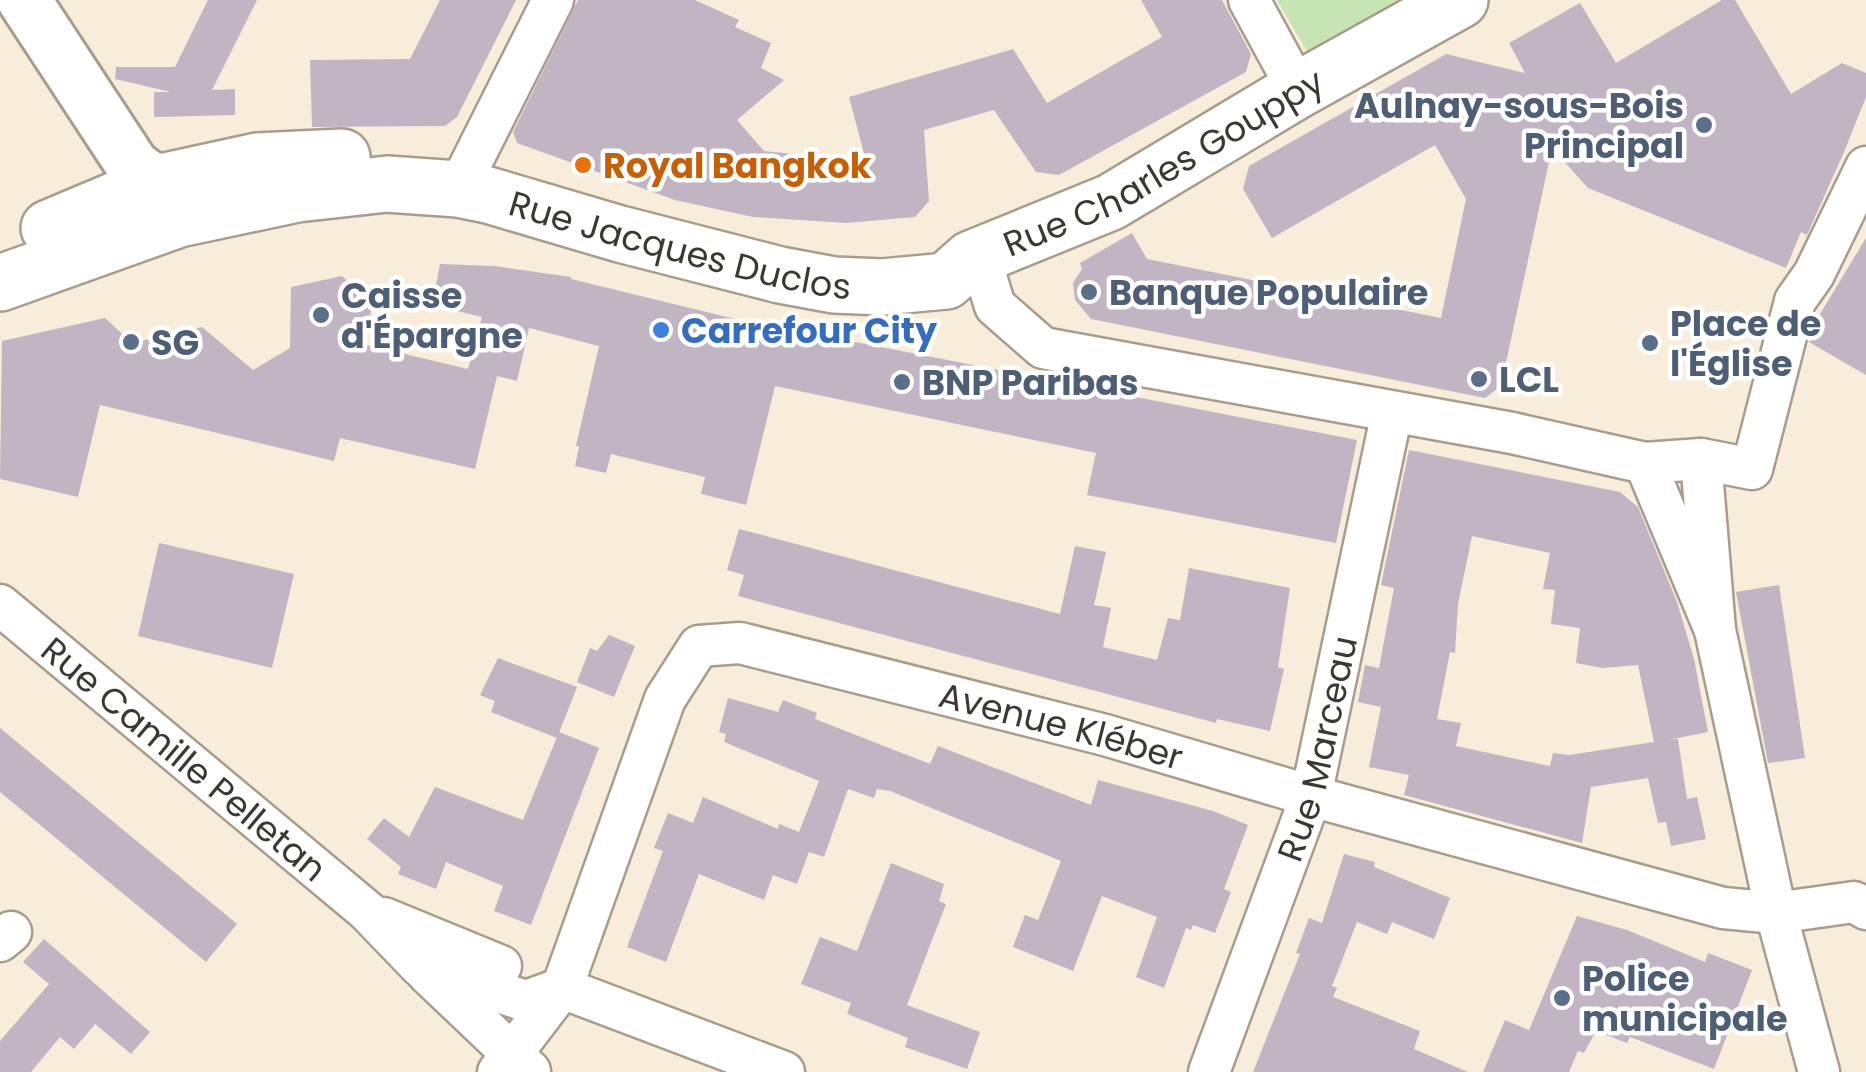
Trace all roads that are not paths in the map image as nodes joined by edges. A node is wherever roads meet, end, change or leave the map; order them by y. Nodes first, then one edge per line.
1 (24, 0) edge
2 (553, 0) edge
3 (1249, 0) edge
4 (1460, 0) edge
5 (1298, 90) junction
6 (1866, 167) edge
7 (464, 177) junction
8 (156, 183) junction
9 (0, 249) edge
10 (975, 258) junction
11 (0, 283) edge
12 (1392, 412) junction
13 (1701, 459) junction
14 (1645, 463) junction
15 (0, 606) edge
16 (1715, 630) junction
17 (1312, 796) junction
18 (1866, 909) edge
19 (367, 910) junction
20 (1776, 913) junction
21 (421, 967) junction
22 (562, 988) junction
23 (514, 1067) edge
24 (784, 1072) edge
25 (1208, 1072) edge
26 (1819, 1072) edge

1 - 8 street
2 - 7 street
3 - 5 street
4 - 5 main road, Rue Charles Gouppy
5 - 10 main road, Rue Charles Gouppy
6 - 13 street
7 - 8 main road, Rue Jacques Duclos
7 - 10 main road, Rue Jacques Duclos
7 - 11 main road, Rue Jacques Duclos
8 - 9 main road, Rue Jacques Duclos
10 - 12 street
12 - 14 street
12 - 17 street, Rue Marceau
13 - 14 street
13 - 16 street
14 - 16 street
15 - 19 street, Rue Camille Pelletan
16 - 20 street
17 - 20 street, Avenue Kléber
17 - 22 street, Avenue Kléber
17 - 25 street, Rue Marceau
18 - 20 street, Avenue Kléber
19 - 21 street, Rue Camille Pelletan
19 - 22 street, Rue Camille Pelletan
20 - 26 street
21 - 22 street, Rue Camille Pelletan
21 - 23 street, Rue Camille Pelletan
22 - 23 street
22 - 24 street, Rue Camille Pelletan

